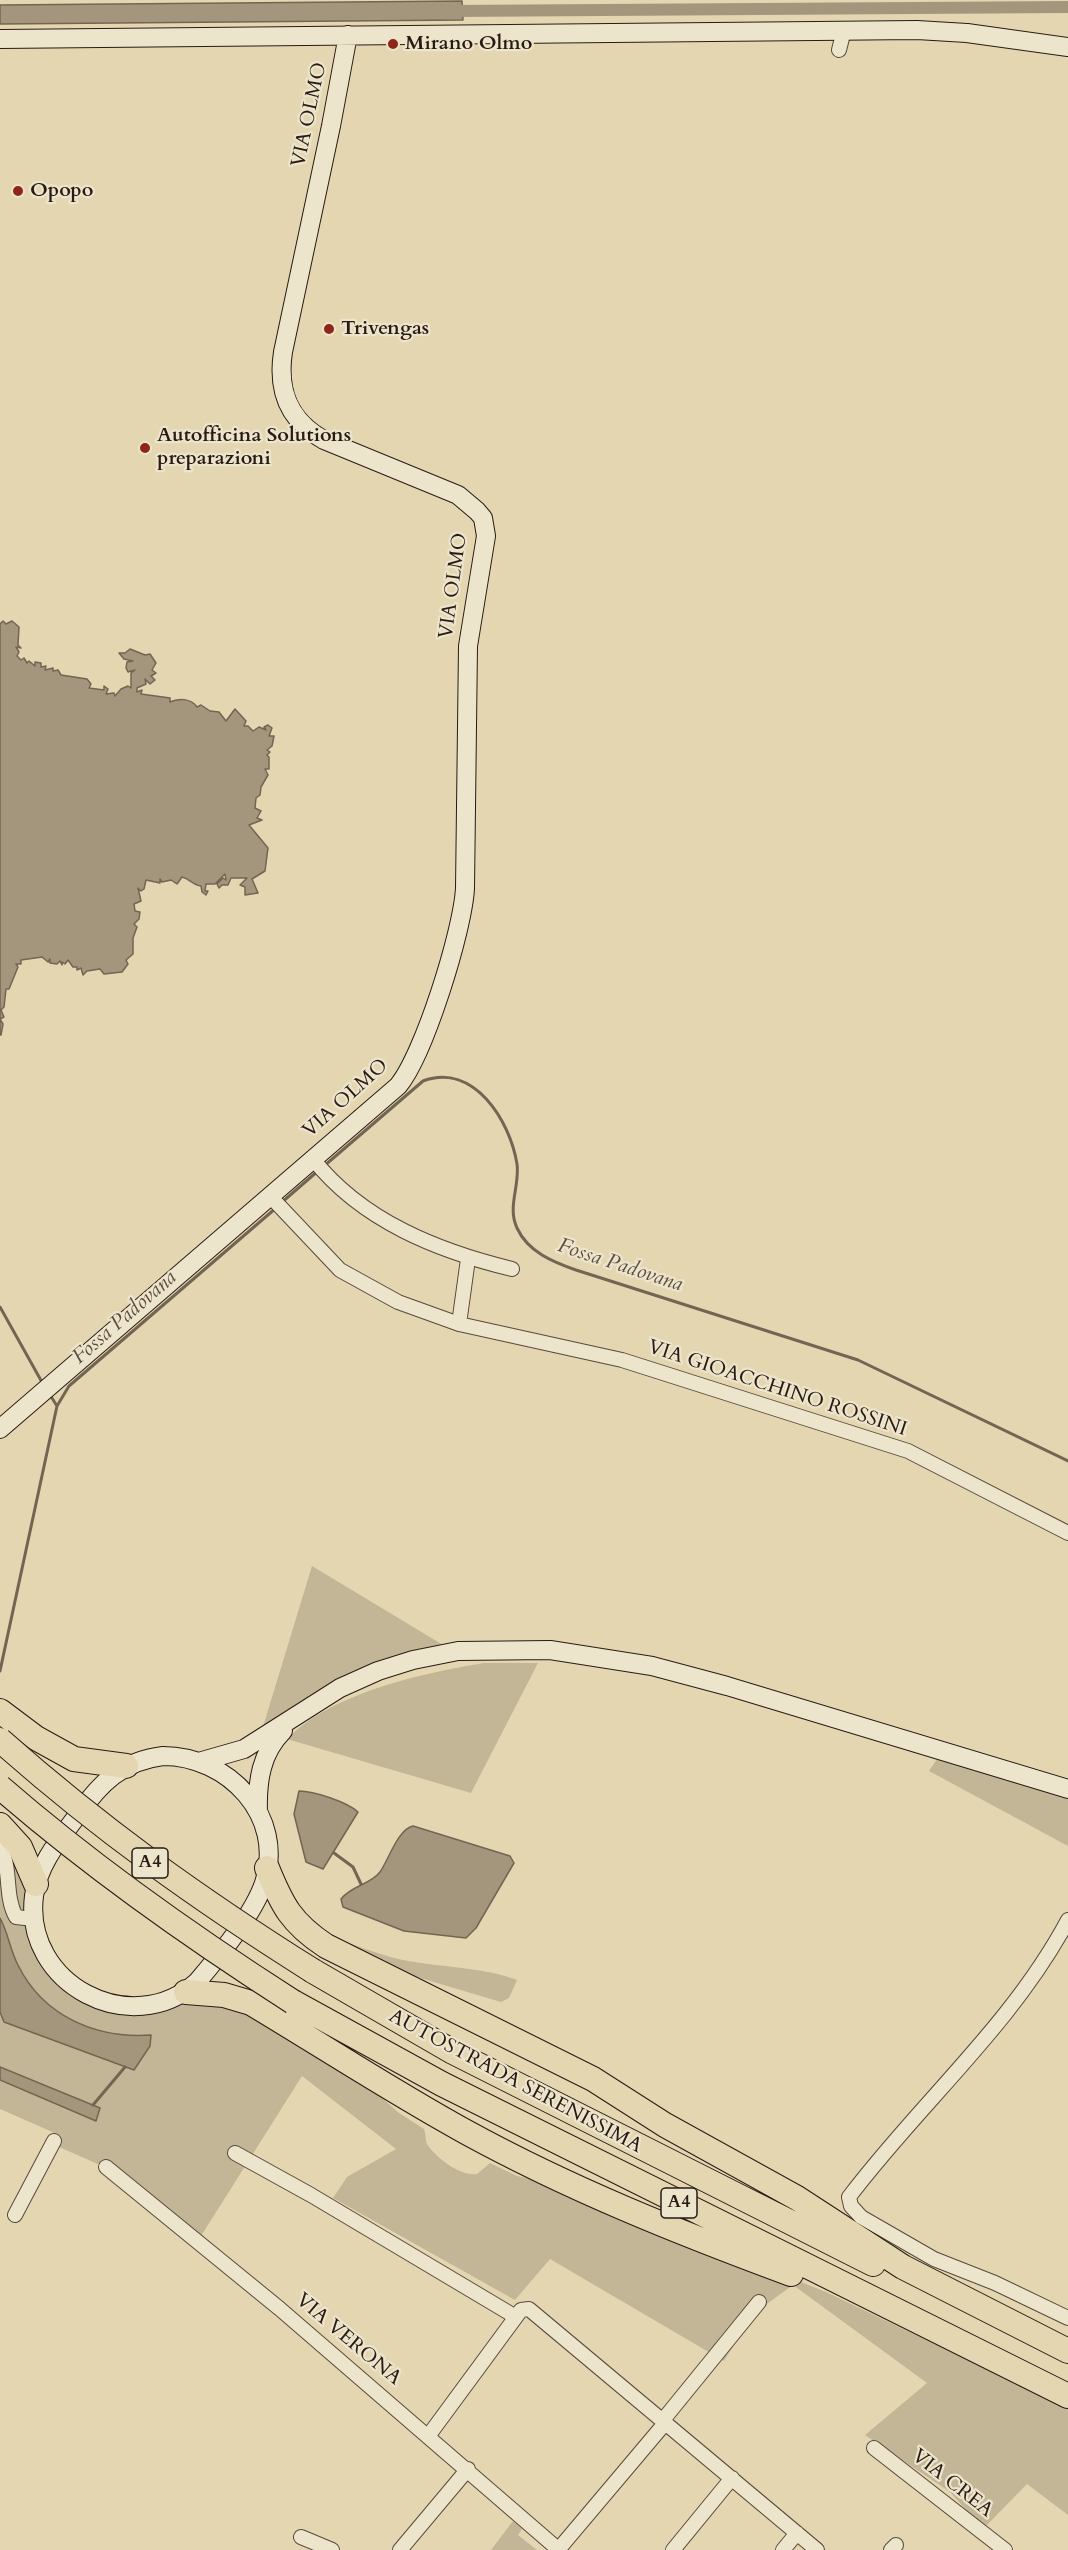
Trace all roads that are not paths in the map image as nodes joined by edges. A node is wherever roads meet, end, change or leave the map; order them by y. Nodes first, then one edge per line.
1 (844, 30) junction
2 (348, 35) junction
3 (0, 39) edge
4 (1068, 47) edge
5 (839, 50) dead end
6 (318, 1165) junction
7 (276, 1202) junction
8 (468, 1259) junction
9 (512, 1269) dead end
10 (459, 1324) junction
11 (0, 1429) edge
12 (1068, 1533) edge
13 (303, 1710) junction
14 (3, 1713) edge
15 (0, 1740) edge
16 (202, 1761) junction
17 (126, 1766) junction
18 (0, 1787) edge
19 (1068, 1789) edge
20 (258, 1812) junction
21 (0, 1825) edge
22 (0, 1847) edge
23 (267, 1868) junction
24 (36, 1884) junction
25 (34, 1919) junction
26 (1068, 1920) edge
27 (186, 1992) junction
28 (54, 2141) dead end
29 (235, 2153) dead end
30 (106, 2167) dead end
31 (15, 2215) dead end
32 (759, 2302) dead end
33 (516, 2317) junction
34 (1068, 2318) edge
35 (915, 2320) junction
36 (1068, 2351) edge
37 (1068, 2362) edge
38 (1068, 2396) edge
39 (664, 2421) junction
40 (429, 2435) junction
41 (874, 2448) dead end
42 (468, 2469) junction
43 (732, 2478) junction
44 (797, 2533) junction
45 (301, 2537) dead end
46 (332, 2550) edge
47 (400, 2550) edge
48 (559, 2550) edge
49 (673, 2550) edge
50 (783, 2550) edge
51 (817, 2550) edge
52 (1005, 2550) edge

1 - 2 main road
1 - 4 main road
1 - 5 street
2 - 3 main road
2 - 6 main road, VIA OLMO
6 - 7 main road, VIA OLMO
6 - 8 street
7 - 10 street, VIA GIOACCHINO ROSSINI
7 - 11 main road, VIA OLMO
8 - 9 street
8 - 10 street
10 - 12 street, VIA GIOACCHINO ROSSINI
13 - 16 main road
13 - 19 main road
13 - 20 main road
14 - 17 highway
15 - 37 highway, AUTOSTRADA SERENISSIMA / A4, bridge
16 - 17 main road
16 - 20 main road
17 - 24 main road
18 - 35 highway, AUTOSTRADA SERENISSIMA / A4, bridge
20 - 23 main road
21 - 24 highway
22 - 25 street
23 - 27 main road
23 - 36 highway
24 - 25 main road
25 - 27 main road
26 - 34 street
27 - 35 highway
28 - 31 street
29 - 33 street
30 - 40 street, VIA VERONA
32 - 39 street
33 - 39 street
33 - 40 street
35 - 38 highway, AUTOSTRADA SERENISSIMA / A4
39 - 43 street
39 - 48 street
40 - 42 street, VIA VERONA
41 - 52 street, VIA CREA
42 - 47 street
42 - 48 street, VIA VERONA
43 - 44 street
43 - 49 street
44 - 50 street
44 - 51 street
45 - 46 street

